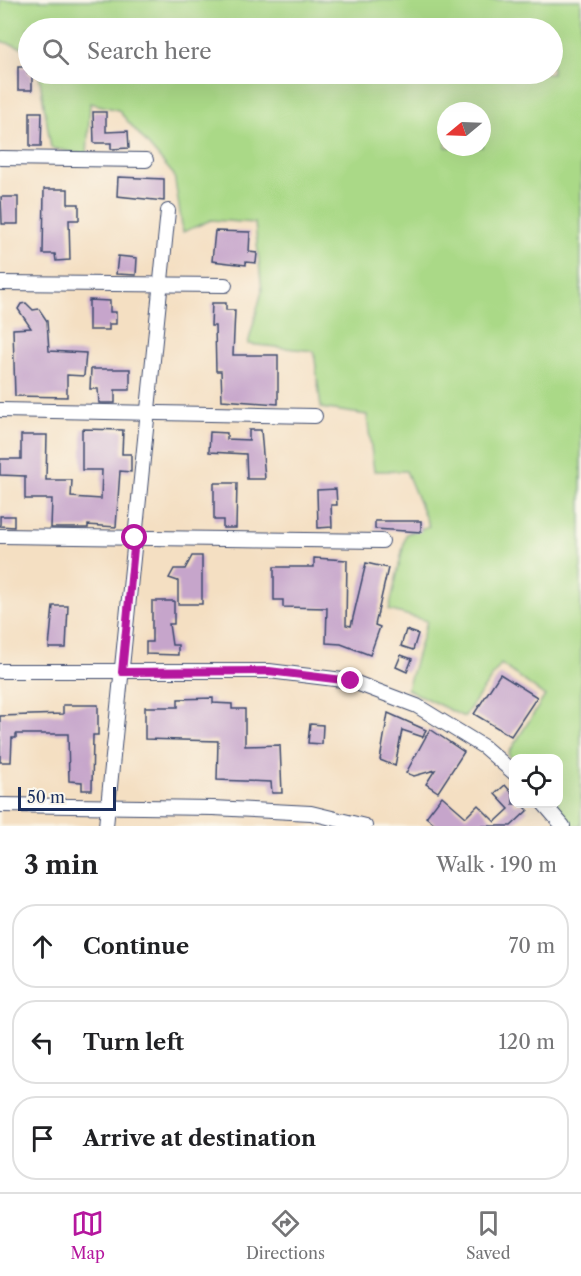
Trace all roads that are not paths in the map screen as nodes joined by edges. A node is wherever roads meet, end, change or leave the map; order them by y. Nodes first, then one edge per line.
1 (0, 158) edge
2 (146, 160) dead end
3 (168, 211) dead end
4 (0, 284) edge
5 (159, 284) junction
6 (225, 285) dead end
7 (0, 410) edge
8 (147, 412) junction
9 (315, 416) dead end
10 (0, 536) edge
11 (135, 538) junction
12 (382, 541) dead end
13 (0, 671) edge
14 (122, 672) junction
15 (509, 769) edge
16 (0, 805) edge
17 (108, 806) junction
18 (547, 808) edge
19 (106, 826) edge
20 (365, 826) edge
21 (563, 826) edge

1 - 2 street
3 - 5 street
4 - 5 street
5 - 6 street
5 - 8 street
7 - 8 street
8 - 9 street
8 - 11 street
10 - 11 street
11 - 12 street
11 - 14 street
13 - 14 street
14 - 15 street
14 - 17 street
16 - 17 street
17 - 19 street
17 - 20 street
18 - 21 street

